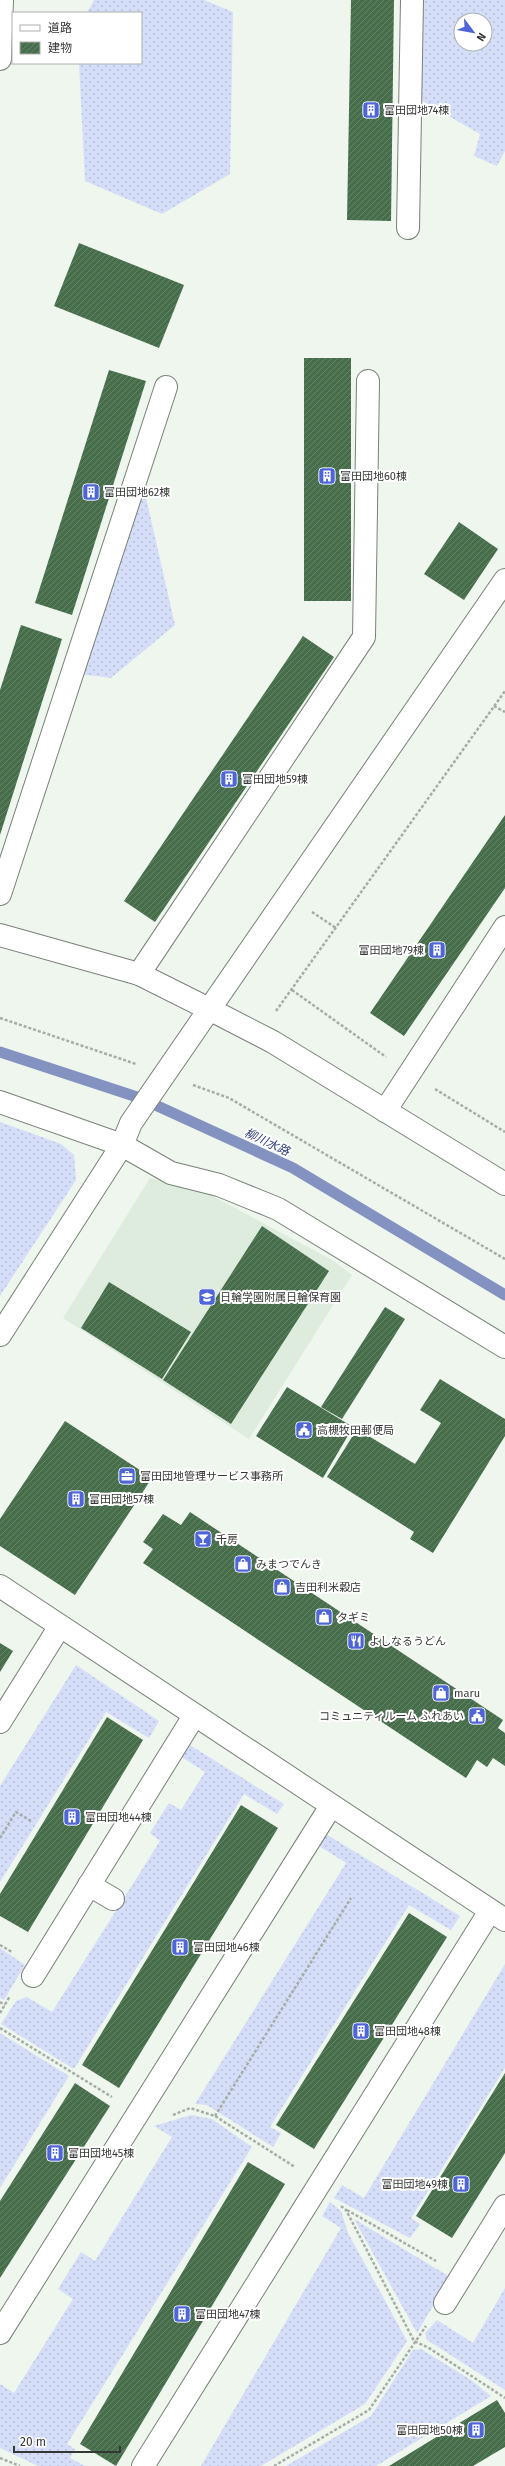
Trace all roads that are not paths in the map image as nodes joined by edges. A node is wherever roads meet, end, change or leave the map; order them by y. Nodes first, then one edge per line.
1 (2, 0) edge
2 (412, 0) edge
3 (0, 59) edge
4 (408, 228) dead end
5 (368, 381) dead end
6 (166, 387) dead end
7 (503, 587) edge
8 (0, 894) edge
9 (505, 927) edge
10 (0, 935) edge
11 (138, 974) junction
12 (209, 1009) junction
13 (0, 1102) edge
14 (385, 1111) junction
15 (122, 1145) junction
16 (505, 1184) edge
17 (0, 1335) edge
18 (505, 1347) edge
19 (0, 1586) edge
20 (60, 1626) junction
21 (194, 1716) junction
22 (0, 1722) edge
23 (330, 1806) junction
24 (89, 1885) junction
25 (113, 1899) dead end
26 (498, 1916) edge
27 (33, 1976) dead end
28 (505, 2206) edge
29 (446, 2303) road end
30 (0, 2332) edge
31 (143, 2466) edge

1 - 3 street
2 - 4 street
5 - 11 street
6 - 8 street
7 - 12 street
9 - 14 street
10 - 11 street
11 - 12 street
12 - 14 street
12 - 15 street
13 - 15 street
14 - 16 street
15 - 17 street
15 - 18 street
19 - 20 street
20 - 21 street
20 - 22 street
21 - 23 street
21 - 24 street
23 - 26 street
23 - 30 street
24 - 25 street
24 - 27 street
26 - 31 street
28 - 29 street

